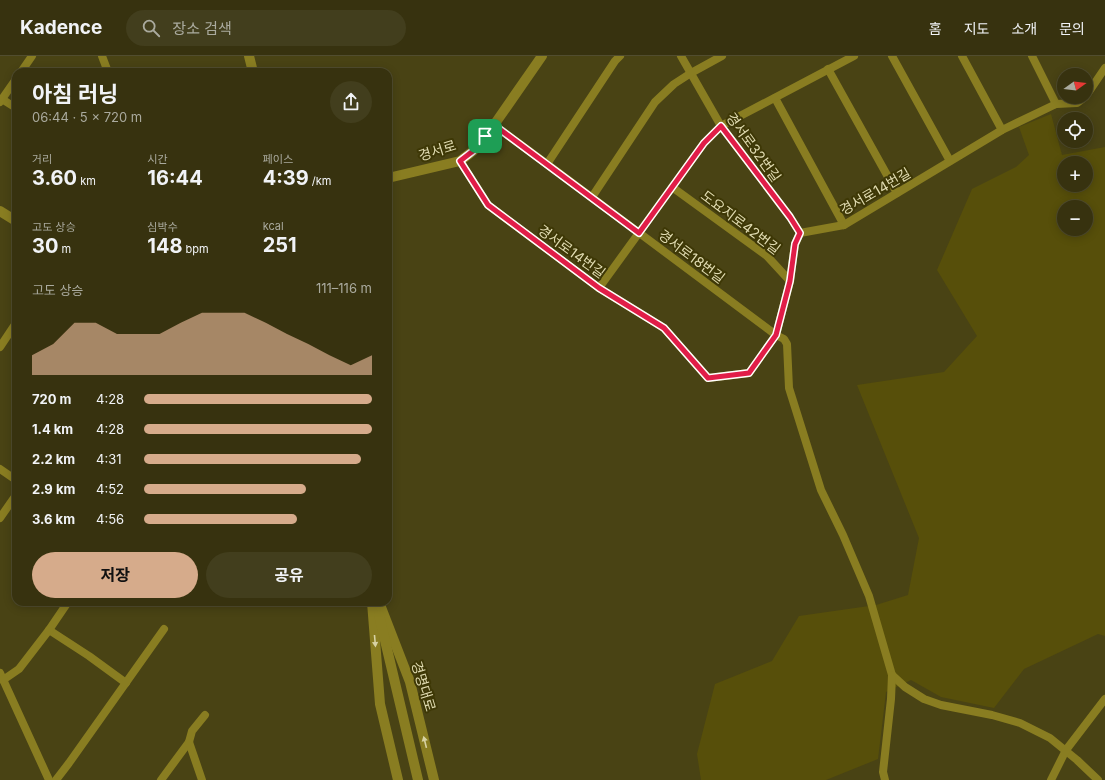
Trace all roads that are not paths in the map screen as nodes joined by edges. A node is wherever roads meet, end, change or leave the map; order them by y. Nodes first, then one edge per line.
1 (32, 56) edge
2 (102, 56) edge
3 (249, 56) edge
4 (542, 56) edge
5 (620, 56) edge
6 (681, 56) edge
7 (722, 56) edge
8 (854, 56) edge
9 (892, 56) edge
10 (962, 56) edge
11 (1032, 56) edge
12 (24, 68) edge
13 (106, 68) edge
14 (251, 68) edge
15 (1105, 68) edge
16 (828, 69) junction
17 (691, 73) junction
18 (12, 85) edge
19 (1093, 86) edge
20 (775, 98) junction
21 (1, 101) edge
22 (1056, 104) joint
23 (12, 106) edge
24 (494, 125) junction
25 (721, 126) junction
26 (1002, 130) junction
27 (460, 161) junction
28 (950, 161) junction
29 (547, 164) junction
30 (392, 177) edge
31 (672, 187) junction
32 (897, 193) junction
33 (592, 198) junction
34 (0, 211) edge
35 (12, 218) edge
36 (844, 225) junction
37 (639, 233) junction
38 (800, 233) junction
39 (790, 281) junction
40 (599, 288) junction
41 (12, 329) edge
42 (776, 335) junction
43 (0, 347) edge
44 (0, 469) edge
45 (12, 477) edge
46 (12, 502) edge
47 (0, 518) edge
48 (65, 606) edge
49 (372, 606) edge
50 (377, 606) edge
51 (381, 606) edge
52 (164, 629) dead end
53 (49, 630) junction
54 (892, 675) junction
55 (2, 676) edge
56 (126, 683) junction
57 (1105, 699) edge
58 (205, 715) dead end
59 (189, 742) junction
60 (1066, 750) junction
61 (49, 780) edge
62 (56, 780) edge
63 (162, 780) edge
64 (202, 780) edge
65 (398, 780) edge
66 (418, 780) edge
67 (434, 780) edge
68 (886, 780) edge
69 (1051, 780) edge
70 (1098, 780) edge

1 - 12 street
2 - 13 street
3 - 14 main road
4 - 24 main road, 경서로
5 - 29 street
6 - 17 street, 경서로32번길
7 - 17 street
8 - 16 street
9 - 28 street
10 - 26 street
11 - 22 street
15 - 19 street, 경서로14번길
16 - 20 street
16 - 32 street
17 - 25 street, 경서로32번길
17 - 33 street
18 - 21 street
20 - 25 street
20 - 36 street
21 - 23 street
22 - 26 street, 경서로14번길
24 - 27 main road, 경서로
24 - 29 street, 경서로18번길
25 - 31 street
25 - 38 street, 경서로32번길
26 - 28 street, 경서로14번길
27 - 30 main road, 경서로
27 - 40 street, 경서로14번길
28 - 32 street, 경서로14번길
29 - 33 street, 경서로18번길
31 - 37 street
31 - 39 street, 도요지로42번길
32 - 36 street, 경서로14번길
33 - 37 street, 경서로18번길
34 - 35 main road
36 - 38 street, 경서로14번길
37 - 40 street
37 - 42 street, 경서로18번길
38 - 39 street, 경서로14번길
39 - 42 street, 경서로14번길
40 - 42 street, 경서로14번길
41 - 43 street
42 - 54 street, 경서로18번길
44 - 45 street
46 - 47 street
48 - 53 street
49 -> 65 main road
50 - 66 main road, 경명대로
67 -> 51 main road, 경명대로
52 - 56 street
53 - 55 street
53 - 56 street
54 - 60 street
54 - 68 street
55 - 61 street
56 - 62 street
57 - 60 street
58 - 59 street
59 - 63 street
59 - 64 street
60 - 69 street
60 - 70 street

